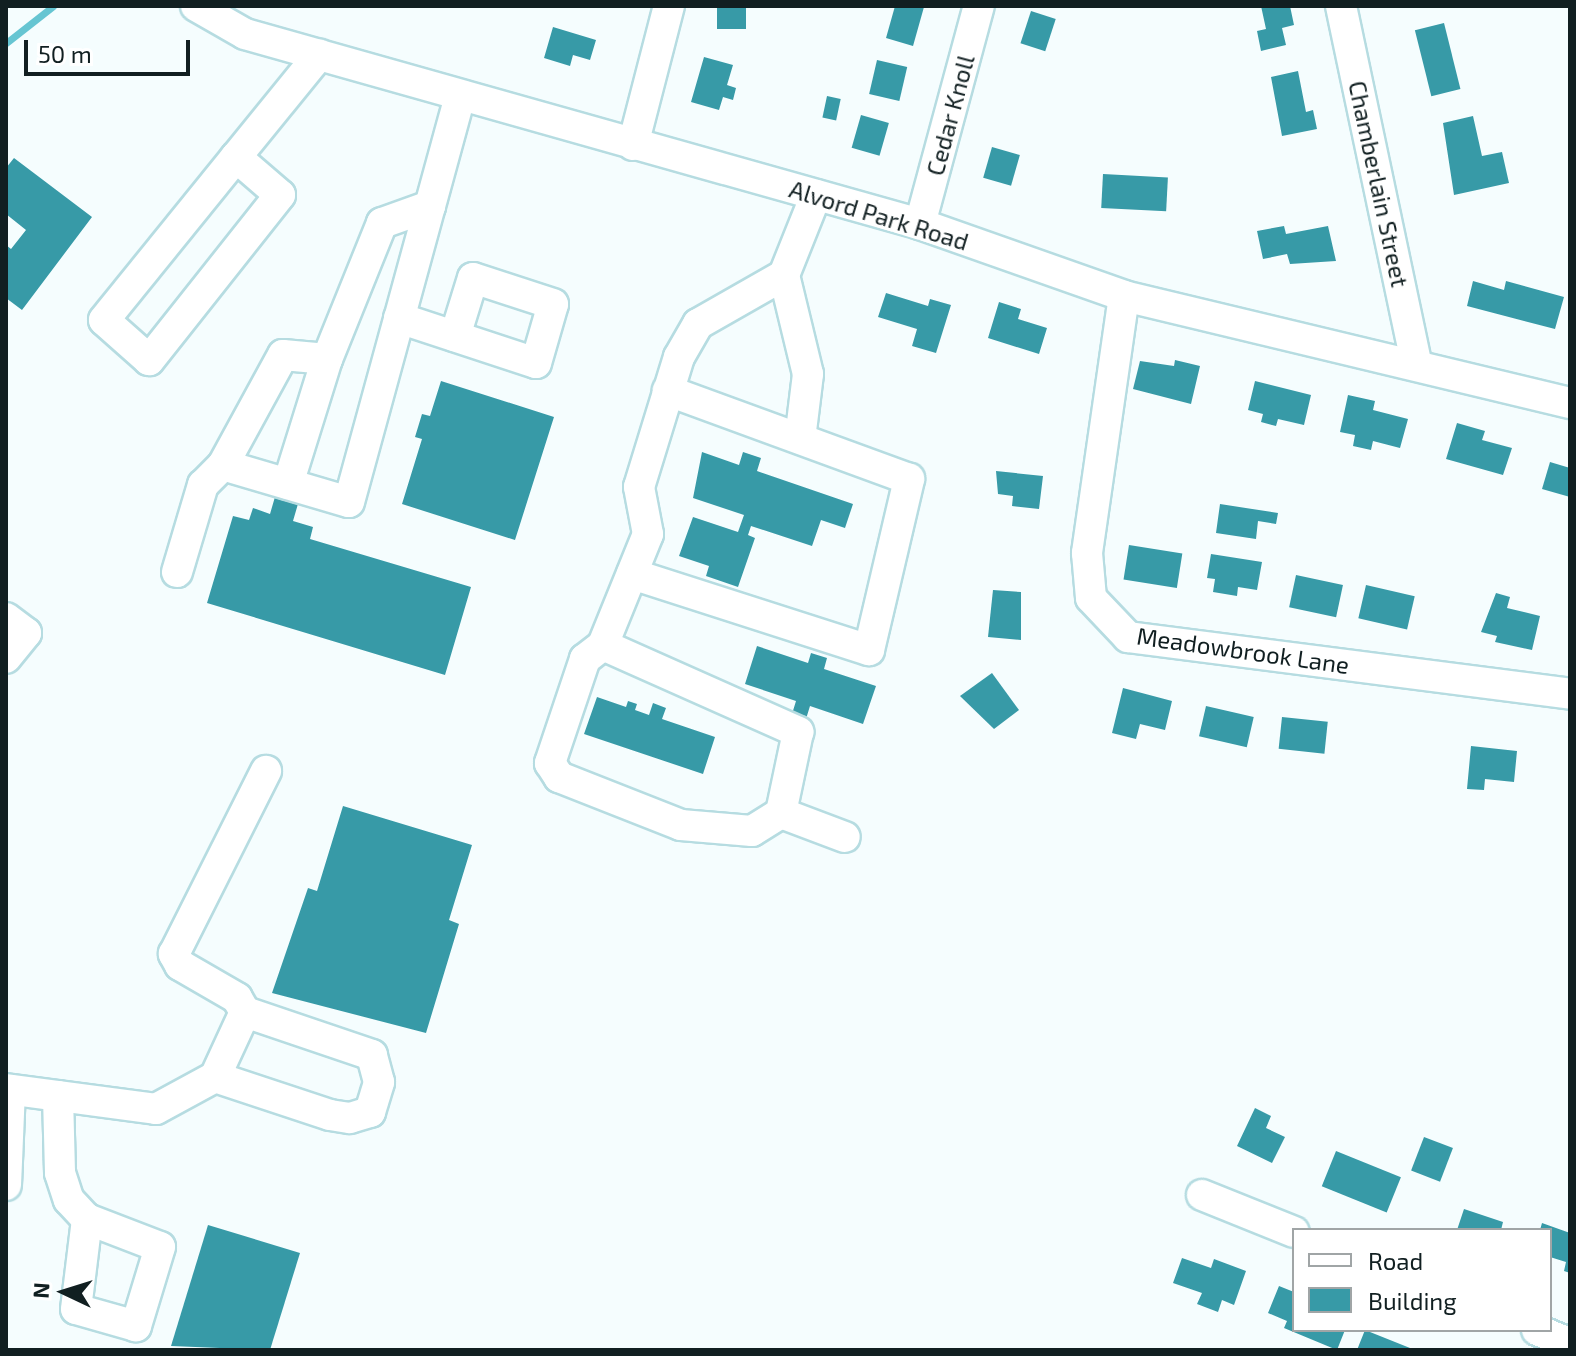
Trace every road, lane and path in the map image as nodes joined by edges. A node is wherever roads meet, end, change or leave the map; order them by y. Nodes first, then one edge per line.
1 (196, 6) edge
2 (669, 6) edge
3 (979, 6) edge
4 (1341, 6) edge
5 (319, 55) junction
6 (460, 96) junction
7 (633, 145) junction
8 (236, 157) junction
9 (816, 195) junction
10 (430, 206) junction
11 (920, 224) junction
12 (784, 275) junction
13 (1124, 296) junction
14 (399, 318) junction
15 (455, 336) dead end
16 (327, 359) junction
17 (1416, 363) junction
18 (668, 391) junction
19 (1570, 403) edge
20 (800, 439) junction
21 (223, 465) junction
22 (288, 484) junction
23 (177, 572) dead end
24 (632, 574) junction
25 (6, 618) edge
26 (603, 645) junction
27 (6, 658) edge
28 (1570, 694) edge
29 (266, 771) dead end
30 (781, 813) junction
31 (845, 837) dead end
32 (245, 1012) junction
33 (215, 1077) junction
34 (8, 1089) edge
35 (58, 1096) junction
36 (6, 1185) edge
37 (1202, 1195) dead end
38 (87, 1219) dead end
39 (1292, 1231) edge
40 (1542, 1332) edge
41 (1570, 1343) edge

1 - 5 street, Alvord Park Road
2 - 7 street
3 - 11 street, Cedar Knoll
4 - 17 street, Chamberlain Street
5 - 6 street, Alvord Park Road
5 - 8 street
6 - 7 street, Alvord Park Road
6 - 10 street
7 - 9 street, Alvord Park Road
8 - 8 street
9 - 11 street, Alvord Park Road
9 - 12 street
10 - 14 street
10 - 16 street
11 - 13 street, Alvord Park Road
12 - 18 street
12 - 20 street
13 - 17 street, Alvord Park Road
13 - 28 street, Meadowbrook Lane
14 - 15 street
14 - 22 street
16 - 21 street
16 - 22 street
17 - 19 street, Alvord Park Road
18 - 20 street
18 - 24 street
20 - 24 street
21 - 22 street
21 - 23 street
24 - 26 street
25 - 27 street
26 - 30 street
26 - 30 street
29 - 32 street
30 - 31 street
32 - 33 street
32 - 33 street
33 - 35 street
34 - 35 street
34 - 36 street
35 - 38 street
37 - 39 street
40 - 41 street

